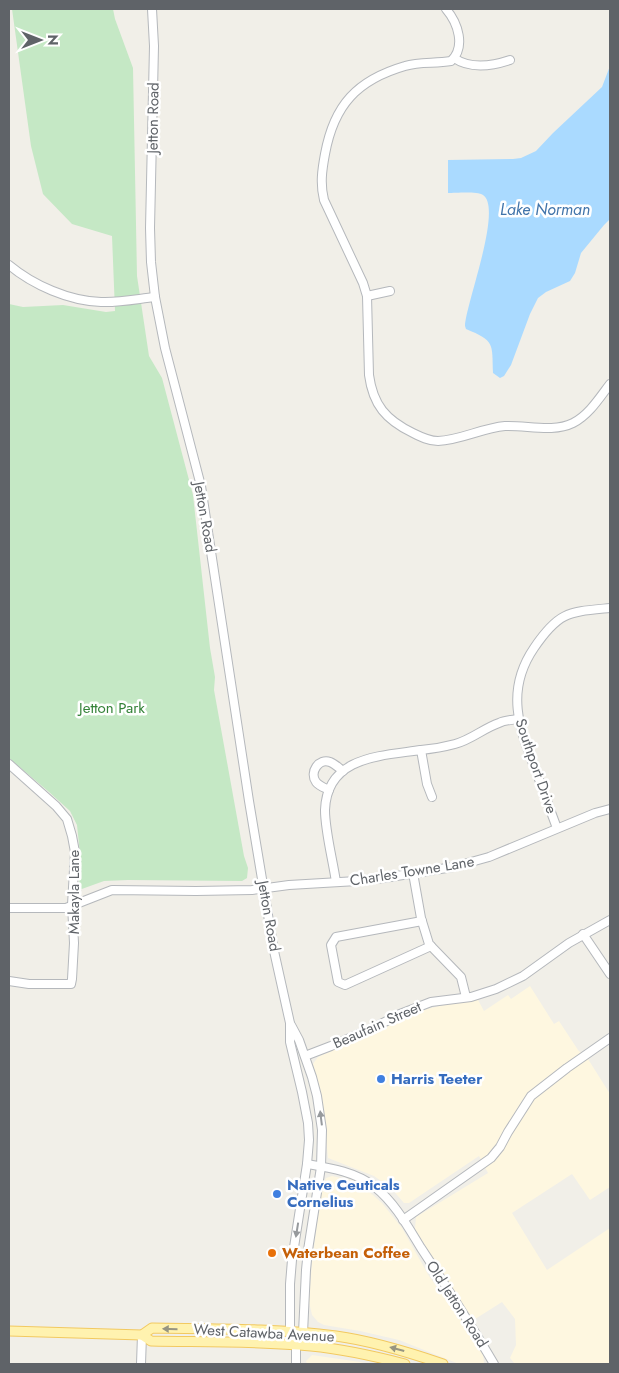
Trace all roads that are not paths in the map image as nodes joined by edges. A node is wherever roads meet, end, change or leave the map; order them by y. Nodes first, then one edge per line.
1 (152, 9) edge
2 (446, 9) edge
3 (454, 58) junction
4 (510, 60) dead end
5 (9, 265) edge
6 (390, 291) dead end
7 (367, 296) junction
8 (154, 297) junction
9 (610, 384) edge
10 (610, 608) edge
11 (518, 719) junction
12 (421, 750) junction
13 (9, 764) edge
14 (344, 771) junction
15 (329, 790) junction
16 (432, 797) dead end
17 (610, 808) edge
18 (557, 828) junction
19 (413, 873) junction
20 (336, 882) junction
21 (264, 887) junction
22 (72, 905) junction
23 (9, 908) edge
24 (610, 920) edge
25 (422, 921) junction
26 (583, 934) junction
27 (431, 946) junction
28 (610, 974) edge
29 (9, 981) edge
30 (466, 997) junction
31 (290, 1023) junction
32 (610, 1038) edge
33 (304, 1056) junction
34 (307, 1164) junction
35 (321, 1167) junction
36 (403, 1220) junction
37 (9, 1331) edge
38 (290, 1332) junction
39 (303, 1333) junction
40 (142, 1335) junction
41 (296, 1345) junction
42 (492, 1363) edge
43 (141, 1364) edge
44 (296, 1364) edge
45 (405, 1364) edge
46 (443, 1364) edge

1 - 8 street, Jetton Road
2 - 3 street
3 - 4 street
3 - 7 street
5 - 8 street
6 - 7 street
7 - 9 street
8 - 21 street, Jetton Road
10 - 11 street, Southport Drive
11 - 12 street
11 - 18 street, Southport Drive
12 - 14 street
12 - 16 street
13 - 22 street, Makayla Lane
14 - 15 street
14 - 15 street
15 - 20 street
17 - 18 street, Charles Towne Lane
18 - 19 street, Charles Towne Lane
19 - 20 street, Charles Towne Lane
19 - 25 street
20 - 21 street, Charles Towne Lane
21 - 22 street, Charles Towne Lane
21 - 31 street, Jetton Road
22 - 23 street, Charles Towne Lane
22 - 29 street, Makayla Lane
24 - 26 street, Beaufain Street
25 - 27 street
25 - 27 street
26 - 28 street
26 - 30 street, Beaufain Street
27 - 30 street
30 - 33 street, Beaufain Street
31 - 33 street, Jetton Road
31 - 34 street, Jetton Road
32 - 36 street
35 -> 33 street, Jetton Road
34 - 35 street, Old Jetton Road
34 -> 38 street, Jetton Road
35 - 36 street, Old Jetton Road
35 - 39 street, Jetton Road
36 - 42 street, Old Jetton Road
37 - 40 main road, West Catawba Avenue
38 - 39 main road, West Catawba Avenue
38 -> 40 main road, West Catawba Avenue
38 - 41 street, Jetton Road
39 - 41 street, Jetton Road
46 -> 39 main road, West Catawba Avenue
40 - 41 main road, West Catawba Avenue
40 - 43 street
41 - 44 street, Jetton Road
41 - 45 main road, West Catawba Avenue

